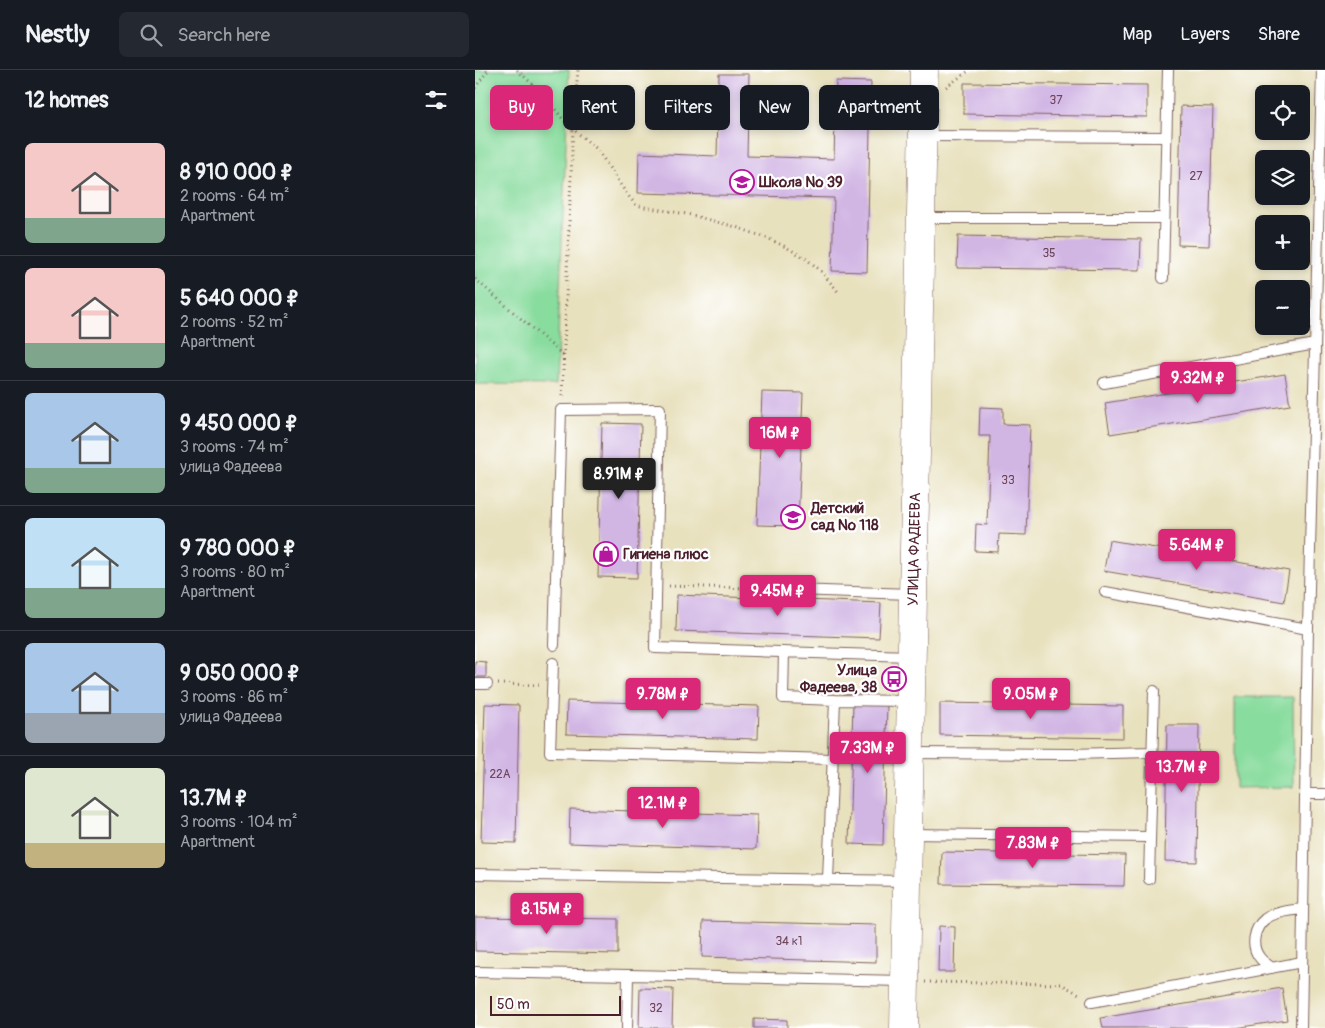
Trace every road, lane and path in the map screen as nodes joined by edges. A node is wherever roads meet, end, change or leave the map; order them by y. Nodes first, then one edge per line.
1 (488, 70) edge
2 (517, 70) edge
3 (578, 70) edge
4 (924, 70) edge
5 (970, 70) edge
6 (1168, 70) edge
7 (1322, 70) edge
8 (577, 85) edge
9 (475, 88) edge
10 (942, 94) dead end
11 (563, 119) edge
12 (573, 130) edge
13 (575, 130) edge
14 (923, 136) junction
15 (1166, 137) junction
16 (1322, 186) edge
17 (921, 218) junction
18 (1164, 218) junction
19 (1163, 278) dead end
20 (475, 280) edge
21 (840, 294) dead end
22 (1315, 344) junction
23 (563, 355) junction
24 (1104, 383) dead end
25 (561, 410) junction
26 (656, 586) junction
27 (795, 590) joint
28 (1105, 592) dead end
29 (913, 594) junction
30 (1308, 629) junction
31 (554, 645) dead end
32 (784, 652) junction
33 (911, 656) junction
34 (553, 663) dead end
35 (475, 684) edge
36 (487, 684) joint
37 (552, 685) junction
38 (1154, 691) dead end
39 (835, 700) junction
40 (911, 701) junction
41 (1152, 752) junction
42 (909, 753) junction
43 (833, 759) junction
44 (1305, 794) junction
45 (1325, 794) edge
46 (908, 834) junction
47 (1150, 837) junction
48 (475, 874) edge
49 (1149, 879) dead end
50 (828, 880) junction
51 (907, 880) junction
52 (1303, 909) junction
53 (1302, 962) junction
54 (1272, 968) junction
55 (475, 972) edge
56 (628, 974) junction
57 (905, 981) junction
58 (1093, 1002) joint
59 (627, 1028) edge
60 (903, 1028) edge
61 (1301, 1028) edge

1 - 9 path
2 - 11 path
3 - 8 path
4 - 14 street, УЛИЦА ФАДЕЕВА
5 - 10 path
6 - 15 lane
7 - 16 lane
12 - 23 path
13 - 21 path
14 - 15 lane
14 - 17 street, УЛИЦА ФАДЕЕВА
15 - 18 lane
16 - 22 lane
17 - 18 lane
17 - 29 street, УЛИЦА ФАДЕЕВА
18 - 19 lane
20 - 23 path
22 - 24 lane
22 - 30 lane
23 - 25 path
25 - 26 lane
25 - 31 lane
26 - 27 path
26 - 32 lane
27 - 29 lane
28 - 30 lane
29 - 33 street, УЛИЦА ФАДЕЕВА
30 - 44 lane
32 - 33 lane
32 - 39 lane
33 - 40 street, УЛИЦА ФАДЕЕВА
34 - 37 lane
35 - 36 lane
36 - 37 path
37 - 43 lane
38 - 41 lane
39 - 40 lane
39 - 43 lane
40 - 42 street, УЛИЦА ФАДЕЕВА
41 - 42 lane
41 - 47 lane
42 - 46 street, УЛИЦА ФАДЕЕВА
43 - 50 lane
44 - 45 lane
44 - 52 lane
46 - 47 lane
46 - 51 street, УЛИЦА ФАДЕЕВА
47 - 49 lane
48 - 50 lane
50 - 51 lane
51 - 57 street, УЛИЦА ФАДЕЕВА
52 - 53 lane
52 - 54 lane
53 - 54 lane
53 - 61 lane
54 - 58 lane
55 - 56 lane
56 - 57 lane
56 - 59 lane
57 - 58 path
57 - 60 street, УЛИЦА ФАДЕЕВА

